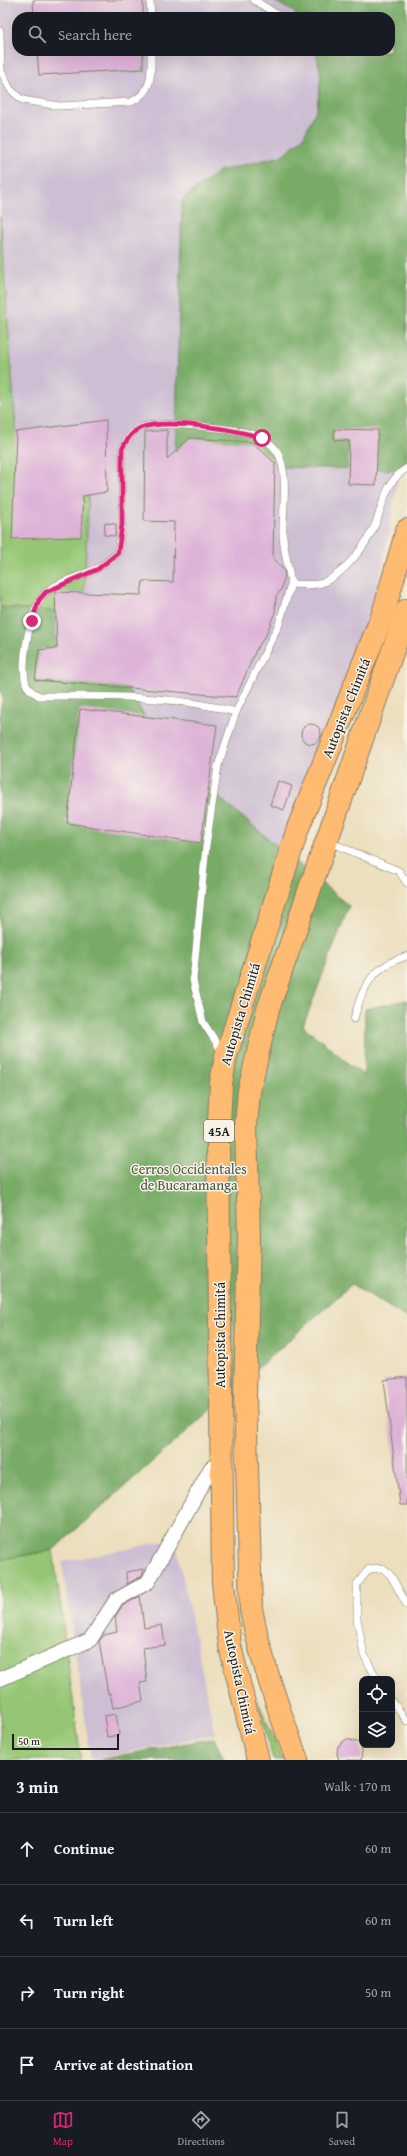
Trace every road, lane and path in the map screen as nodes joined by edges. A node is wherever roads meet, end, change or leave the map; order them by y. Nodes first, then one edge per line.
1 (150, 0) edge
2 (254, 0) edge
3 (151, 12) edge
4 (273, 12) edge
5 (0, 30) edge
6 (151, 56) edge
7 (407, 468) edge
8 (407, 530) edge
9 (291, 584) junction
10 (407, 610) edge
11 (236, 712) junction
12 (327, 841) junction
13 (407, 883) edge
14 (407, 956) edge
15 (354, 1019) dead end
16 (226, 1056) junction
17 (221, 1462) junction
18 (407, 1605) edge
19 (375, 1676) edge
20 (0, 1679) edge
21 (395, 1705) edge
22 (407, 1721) edge
23 (258, 1760) edge
24 (297, 1760) edge

1 - 3 lane
2 - 4 lane
5 - 6 lane
7 - 9 lane
8 - 16 highway, Autopista Chimitá / 45A
9 - 11 lane
9 - 11 lane
10 - 12 highway, Autopista Chimitá / 45A
11 - 16 lane
12 - 13 lane
12 - 24 highway, Autopista Chimitá / 45A
14 - 15 lane
16 - 17 highway, Autopista Chimitá / 45A
17 - 20 street
17 - 23 highway, Autopista Chimitá / 45A
18 - 19 lane
21 - 22 lane

